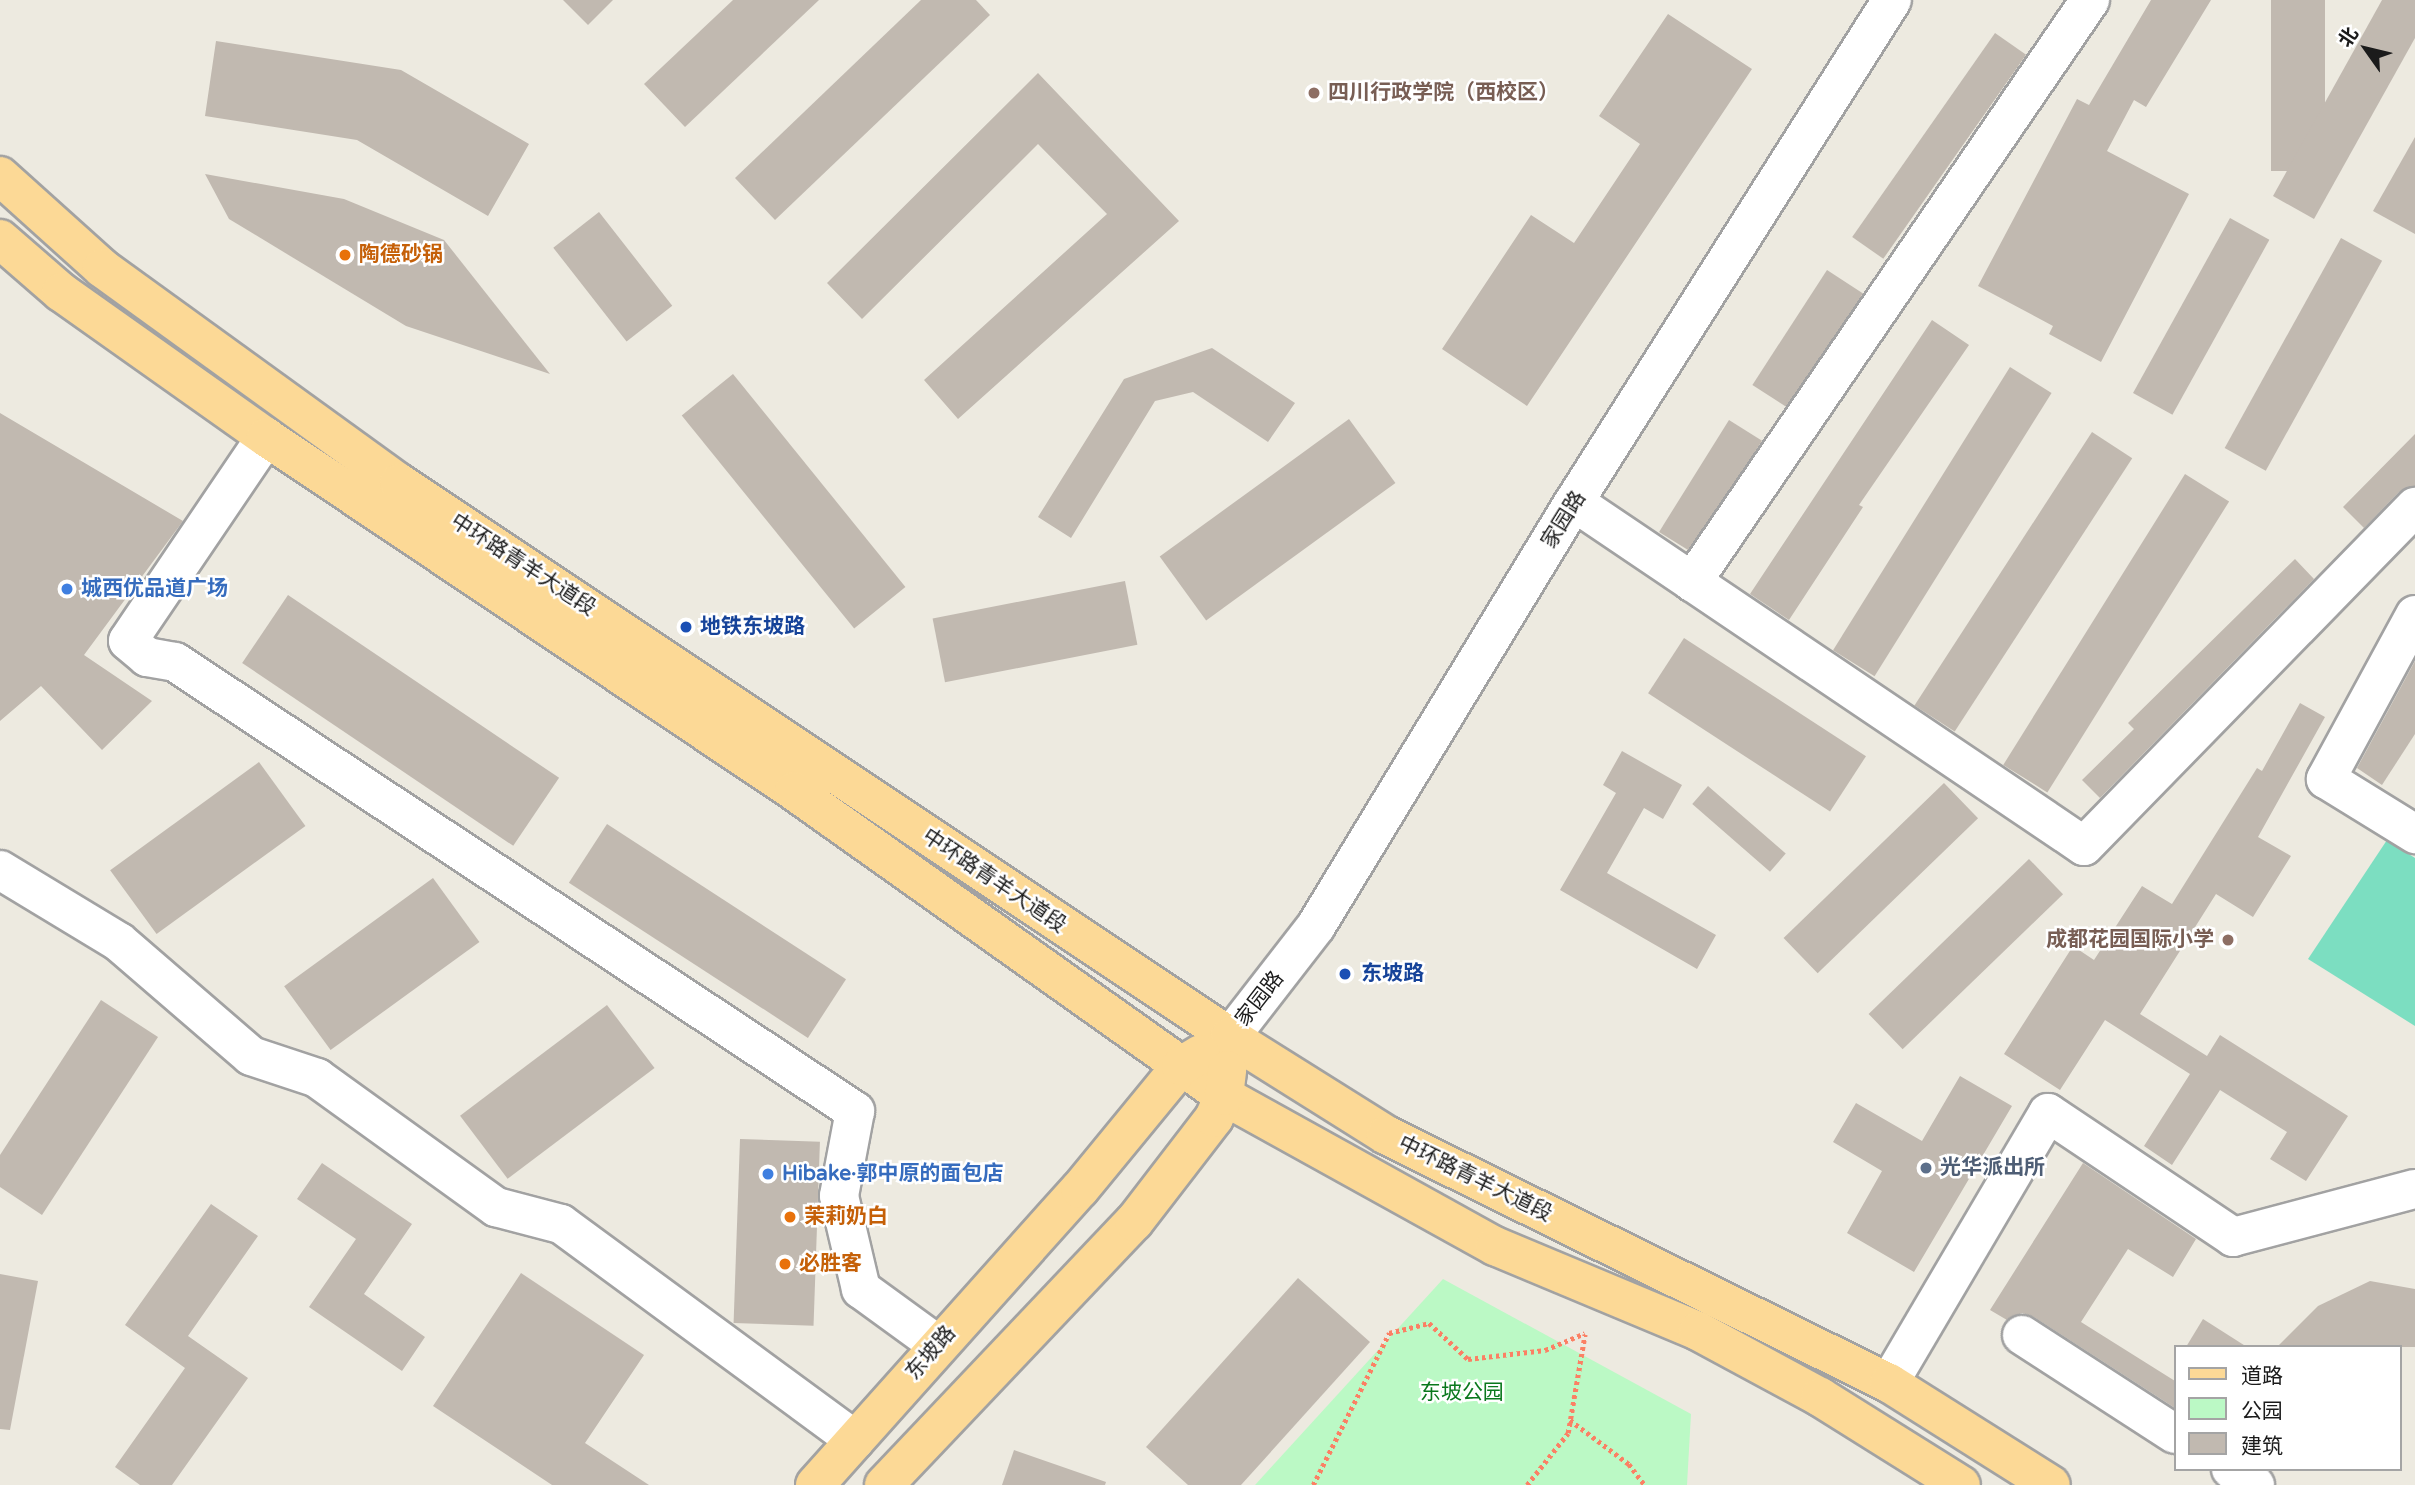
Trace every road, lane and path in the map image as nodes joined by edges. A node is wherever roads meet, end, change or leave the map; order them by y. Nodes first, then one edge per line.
1 (1892, 0) edge
2 (2090, 0) edge
3 (0, 176) edge
4 (0, 239) edge
5 (265, 437) junction
6 (1574, 502) junction
7 (2415, 507) edge
8 (1692, 582) junction
9 (2415, 615) edge
10 (2415, 834) edge
11 (0, 870) edge
12 (1230, 1037) junction
13 (1181, 1066) junction
14 (1224, 1096) junction
15 (2415, 1189) edge
16 (2022, 1335) dead end
17 (939, 1345) junction
18 (1889, 1383) junction
19 (1570, 1420) junction
20 (2174, 1433) edge
21 (855, 1440) junction
22 (2234, 1471) edge
23 (815, 1485) edge
24 (884, 1485) edge
25 (1313, 1485) edge
26 (1527, 1485) edge
27 (1645, 1485) edge
28 (1961, 1485) edge
29 (2051, 1485) edge
30 (2256, 1485) edge

1 - 6 street, 家园路
2 - 8 street
3 - 12 main road, 中环路青羊大道段
4 - 5 main road, 中环路青羊大道段
5 - 13 main road, 中环路青羊大道段
5 - 17 street
6 - 8 street
6 - 12 street, 家园路
7 - 8 street
9 - 10 street
11 - 21 street
12 - 13 main road, 东坡路
12 - 14 main road
12 - 18 main road, 中环路青羊大道段
13 - 14 main road, 中环路青羊大道段
13 - 17 main road, 东坡路
14 - 24 main road
14 - 28 main road, 中环路青羊大道段
15 - 18 street
16 - 20 street
17 - 21 main road, 东坡路
18 - 29 main road, 中环路青羊大道段
19 - 25 path
19 - 26 path
19 - 27 path
21 - 23 main road, 东坡路
22 - 30 street

